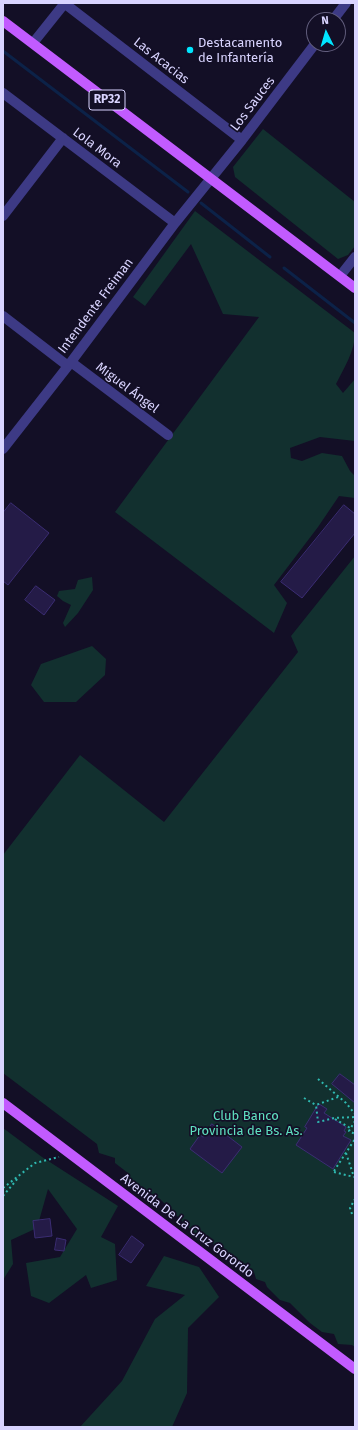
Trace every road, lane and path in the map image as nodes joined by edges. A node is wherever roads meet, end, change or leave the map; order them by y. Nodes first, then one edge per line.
1 (64, 3) edge
2 (346, 3) edge
3 (339, 12) edge
4 (3, 21) edge
5 (32, 43) junction
6 (309, 52) edge
7 (3, 92) edge
8 (63, 138) junction
9 (242, 140) junction
10 (212, 179) junction
11 (3, 216) edge
12 (174, 223) junction
13 (355, 258) edge
14 (340, 276) junction
15 (355, 288) edge
16 (3, 316) edge
17 (69, 364) junction
18 (168, 435) dead end
19 (3, 448) edge
20 (318, 1079) dead end
21 (338, 1097) junction
22 (304, 1098) dead end
23 (3, 1103) edge
24 (316, 1105) junction
25 (355, 1114) edge
26 (355, 1117) edge
27 (334, 1118) junction
28 (355, 1122) edge
29 (350, 1128) junction
30 (355, 1134) edge
31 (355, 1139) edge
32 (346, 1153) junction
33 (70, 1154) junction
34 (22, 1173) junction
35 (355, 1177) edge
36 (3, 1188) edge
37 (3, 1196) edge
38 (355, 1199) edge
39 (352, 1214) dead end
40 (355, 1369) edge

1 - 5 street
1 - 9 street, Las Acacias
2 - 3 street
4 - 5 main road, RP32
5 - 10 main road, RP32
6 - 9 street, Los Sauces
7 - 8 street, Lola Mora
8 - 11 street
8 - 12 street, Lola Mora
9 - 10 street, Los Sauces
10 - 12 street, Intendente Freiman
10 - 14 main road, RP32
12 - 17 street, Intendente Freiman
13 - 14 street
14 - 15 main road, RP32
16 - 17 street, Miguel Ángel
17 - 18 street, Miguel Ángel
17 - 19 street, Intendente Freiman
20 - 21 path
21 - 24 path
21 - 25 path
22 - 24 path
23 - 33 main road, Avenida De La Cruz Gorordo
24 - 27 path
26 - 27 path
27 - 29 path
28 - 29 path
29 - 30 path
31 - 32 path
32 - 35 path
32 - 35 path
33 - 34 path
33 - 40 main road, Avenida De La Cruz Gorordo
34 - 36 path
34 - 37 path
38 - 39 path

